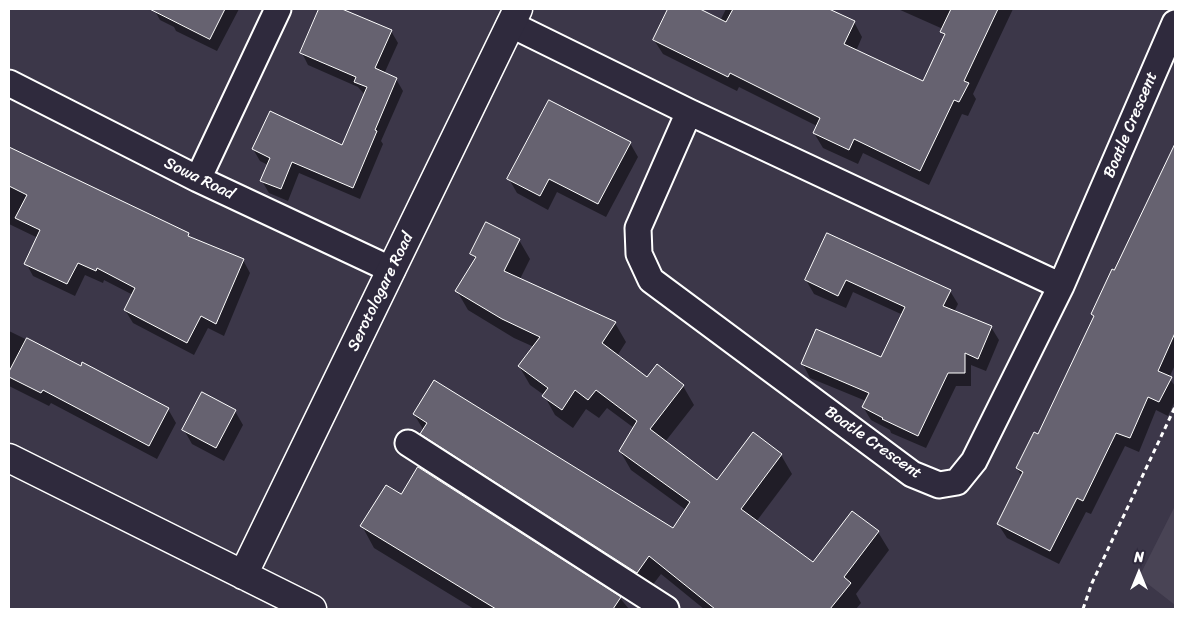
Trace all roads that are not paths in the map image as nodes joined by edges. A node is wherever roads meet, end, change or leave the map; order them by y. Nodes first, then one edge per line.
1 (278, 9) edge
2 (514, 17) edge
3 (1175, 23) edge
4 (9, 83) edge
5 (688, 112) junction
6 (198, 180) junction
7 (392, 270) junction
8 (1061, 286) junction
9 (408, 443) dead end
10 (9, 458) edge
11 (243, 574) junction
12 (312, 609) edge
13 (666, 609) edge

1 - 6 street
2 - 5 street
2 - 7 street, Serotologare Road
3 - 8 street, Boatle Crescent
4 - 6 street, Sowa Road
5 - 8 street
5 - 8 street, Boatle Crescent
6 - 7 street, Sowa Road
7 - 11 street, Serotologare Road
9 - 13 street
10 - 11 street
11 - 12 street

